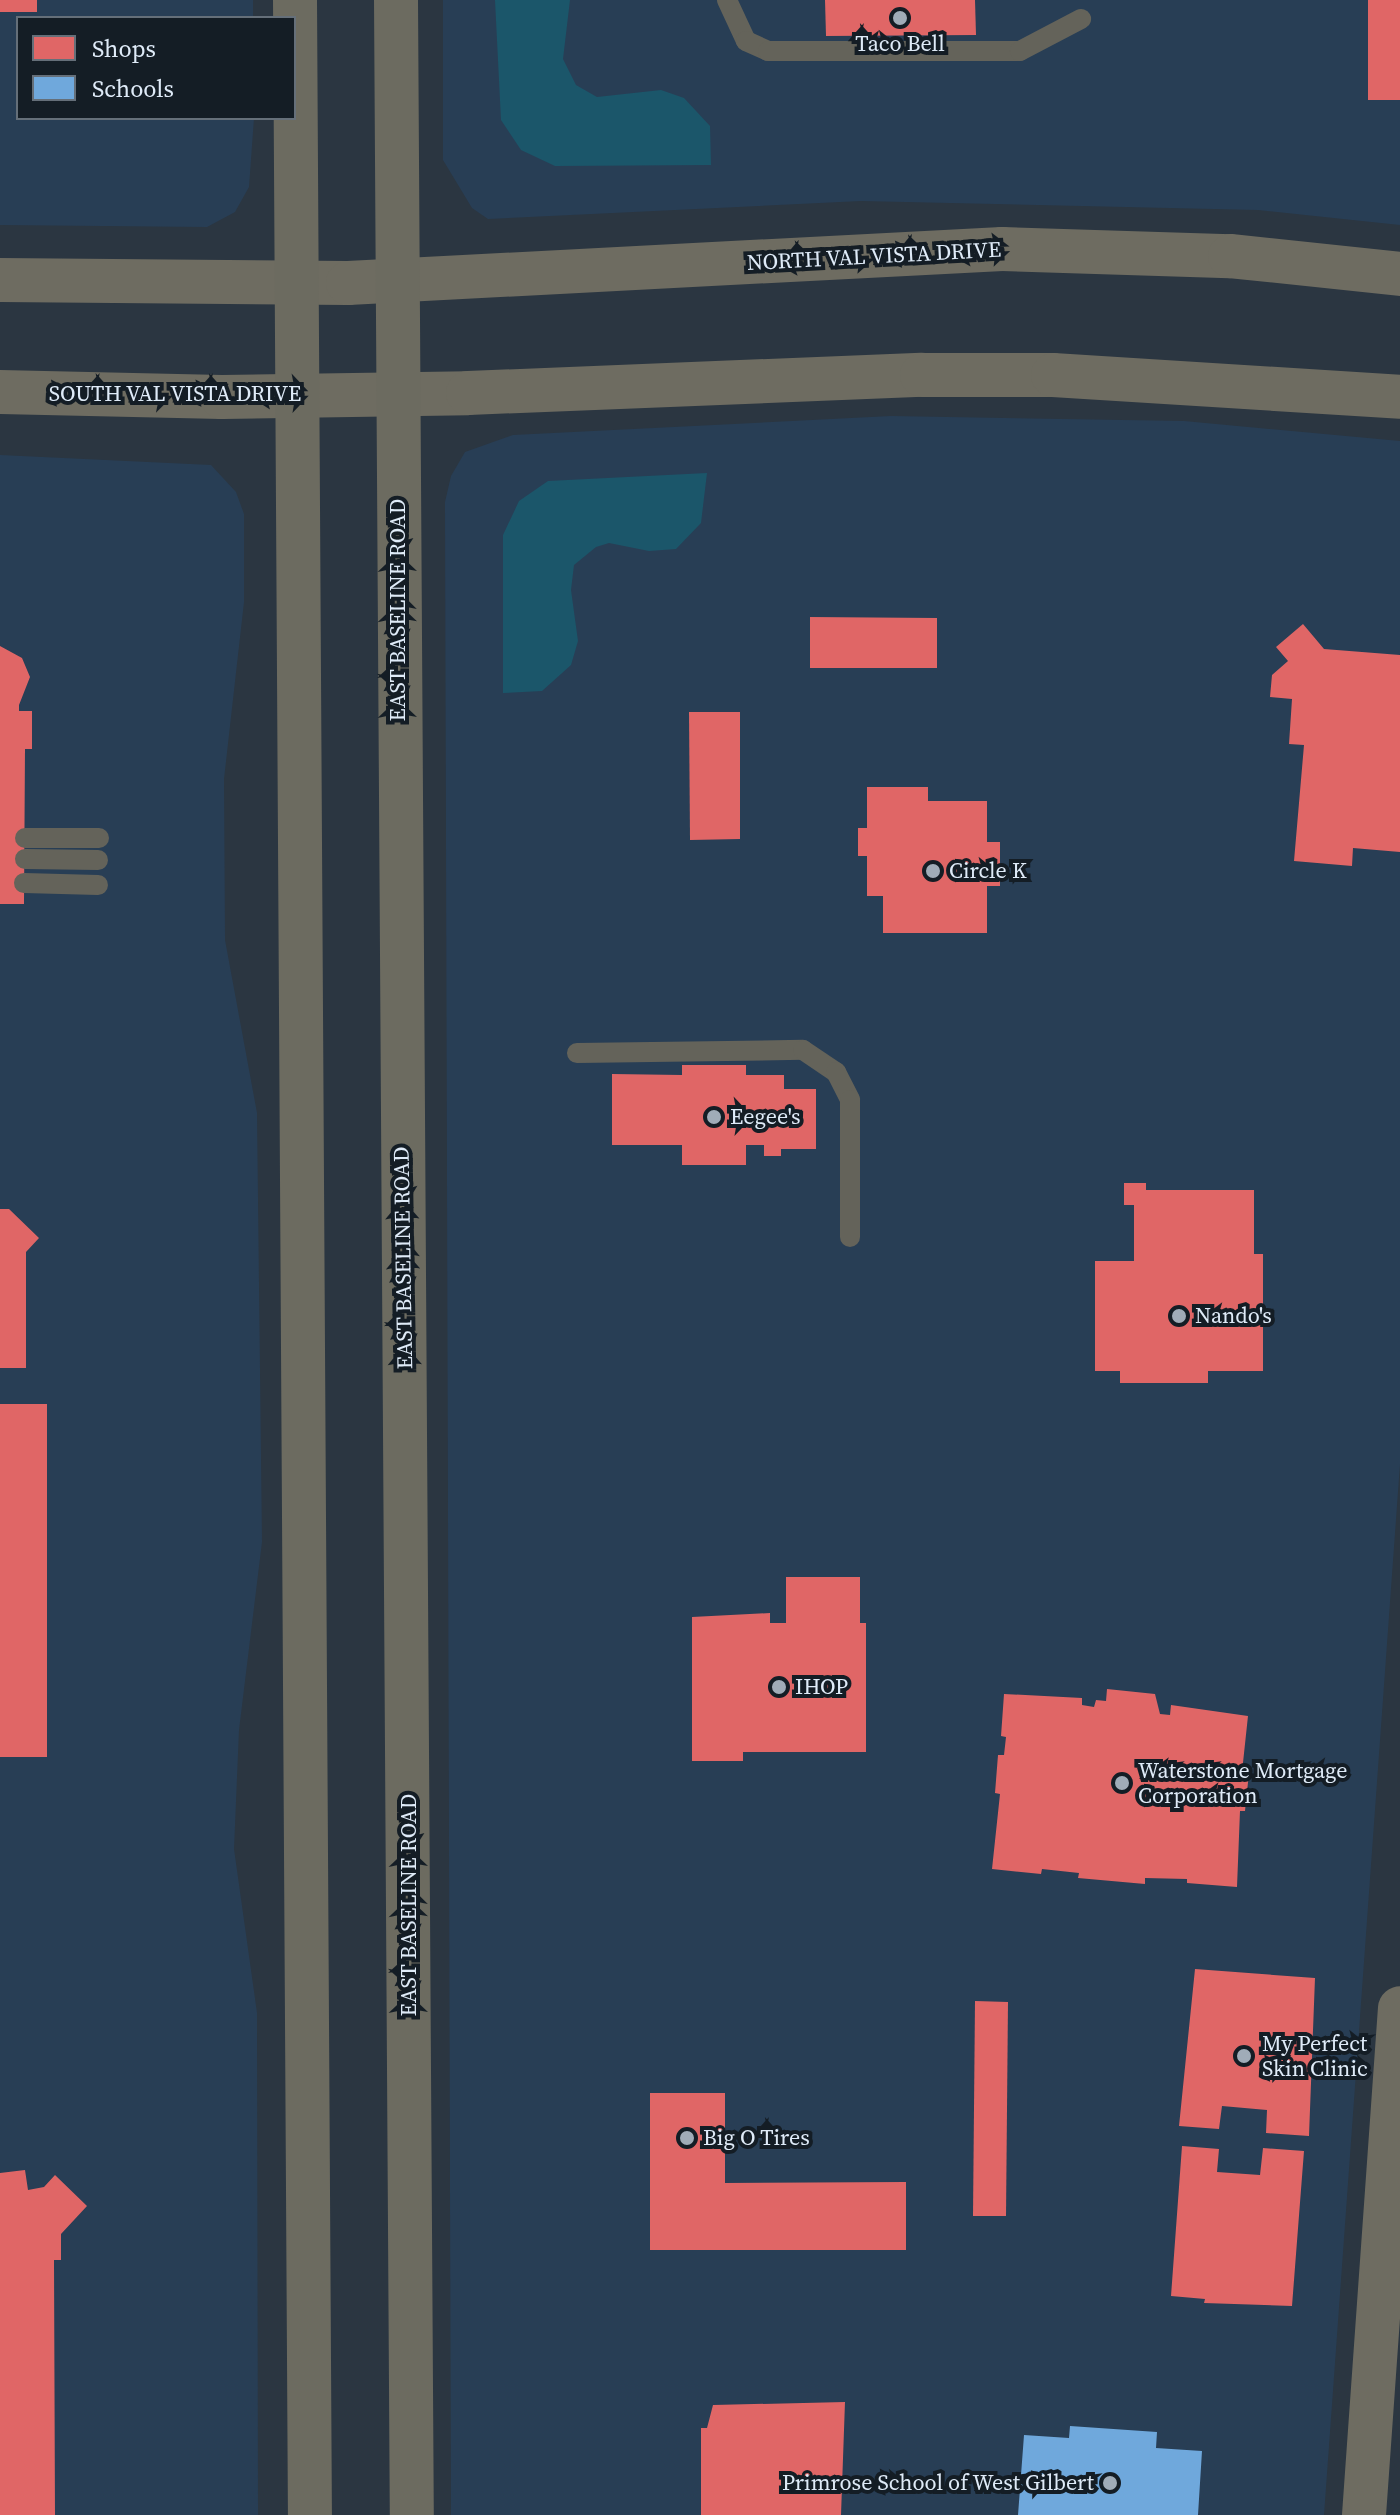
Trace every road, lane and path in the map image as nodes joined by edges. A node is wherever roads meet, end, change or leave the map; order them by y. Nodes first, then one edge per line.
1 (396, 0) edge
2 (727, 0) edge
3 (1081, 19) dead end
4 (296, 120) edge
5 (1400, 274) edge
6 (0, 280) edge
7 (398, 281) junction
8 (297, 283) junction
9 (0, 392) edge
10 (398, 394) junction
11 (297, 395) junction
12 (1400, 397) edge
13 (25, 838) dead end
14 (99, 838) dead end
15 (25, 859) dead end
16 (98, 860) dead end
17 (24, 883) dead end
18 (98, 885) dead end
19 (577, 1053) dead end
20 (850, 1237) dead end
21 (1400, 2008) edge
22 (310, 2515) edge
23 (412, 2515) edge
24 (1364, 2515) edge

1 - 7 main road, EAST BASELINE ROAD
2 - 3 lane
4 - 8 main road
5 - 7 main road, NORTH VAL VISTA DRIVE
6 - 8 main road
7 - 8 main road, NORTH VAL VISTA DRIVE
7 - 10 main road, EAST BASELINE ROAD
8 - 11 main road
9 - 11 main road, SOUTH VAL VISTA DRIVE
10 - 11 main road, SOUTH VAL VISTA DRIVE
10 - 12 main road
10 - 23 main road, EAST BASELINE ROAD
11 - 22 main road
13 - 14 lane
15 - 16 lane
17 - 18 lane
19 - 20 lane
21 - 24 main road

